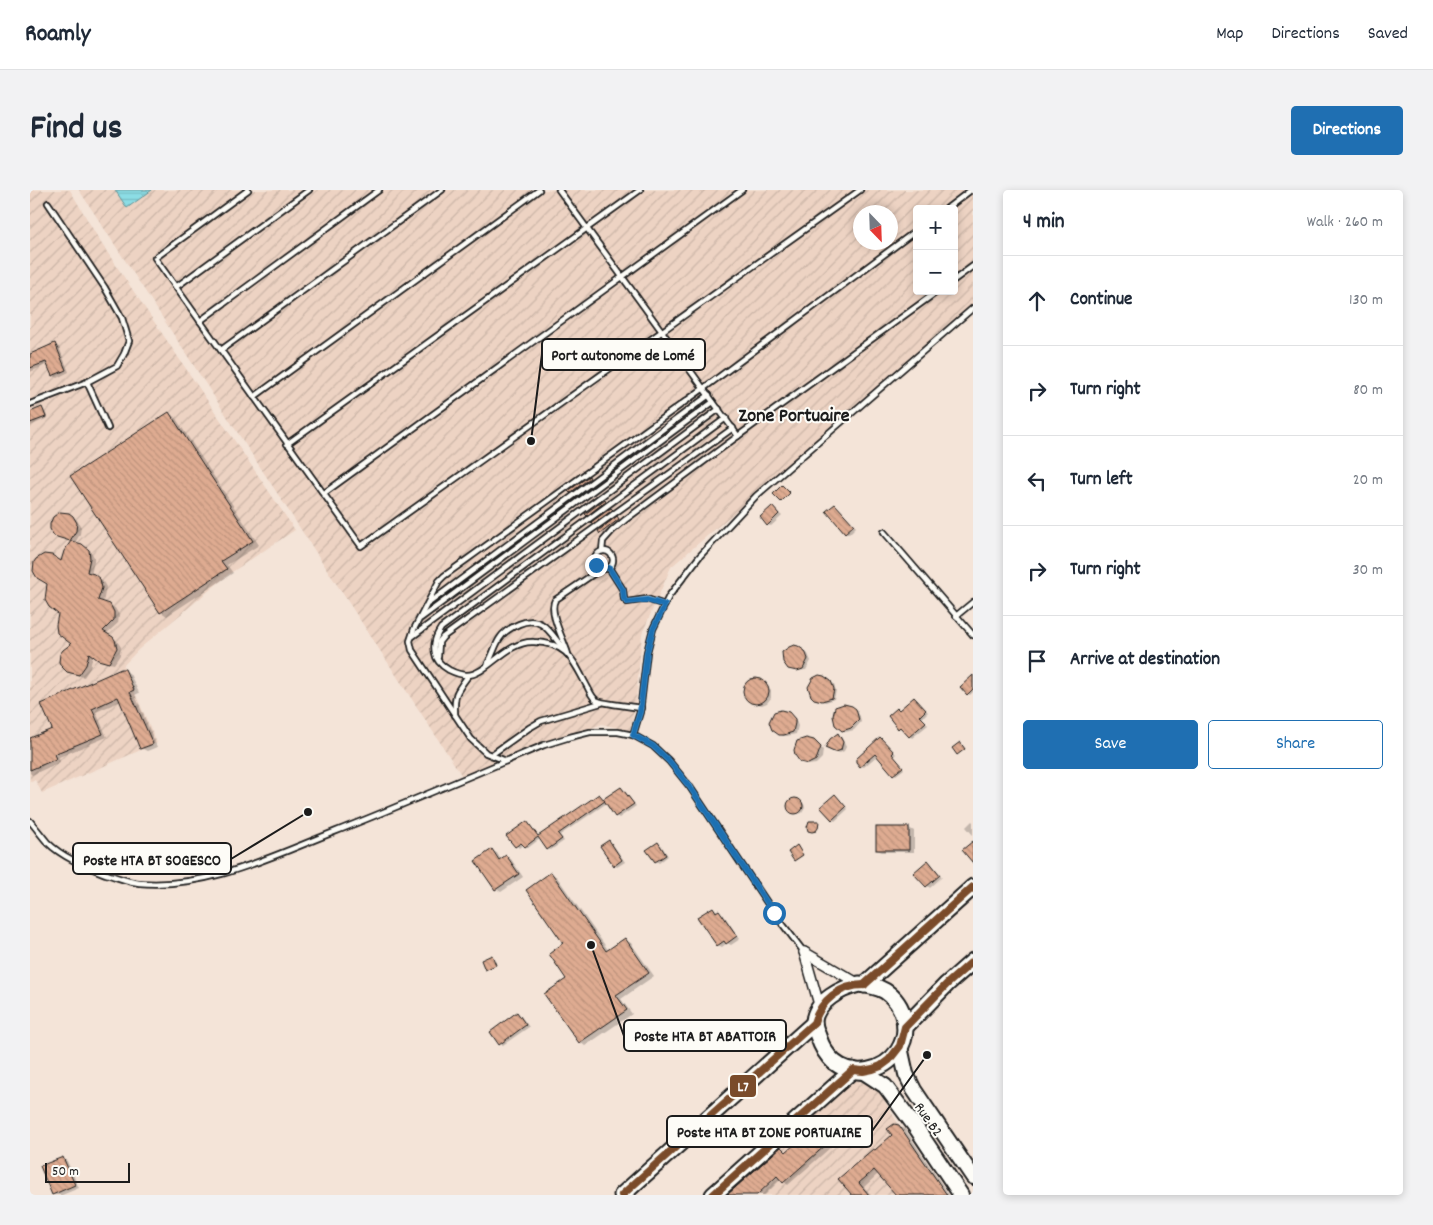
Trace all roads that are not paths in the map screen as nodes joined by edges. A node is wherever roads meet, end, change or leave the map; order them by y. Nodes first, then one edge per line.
1 (248, 190) edge
2 (309, 190) edge
3 (379, 190) edge
4 (442, 190) edge
5 (539, 190) edge
6 (559, 190) edge
7 (640, 190) edge
8 (742, 190) edge
9 (860, 190) edge
10 (971, 190) edge
11 (48, 203) dead end
12 (951, 205) edge
13 (587, 228) junction
14 (913, 233) edge
15 (973, 266) edge
16 (622, 277) junction
17 (958, 277) edge
18 (176, 287) junction
19 (932, 295) edge
20 (973, 308) edge
21 (200, 321) junction
22 (662, 331) junction
23 (221, 350) junction
24 (87, 382) junction
25 (704, 388) junction
26 (709, 395) junction
27 (254, 397) junction
28 (713, 402) junction
29 (30, 404) edge
30 (719, 409) junction
31 (726, 418) junction
32 (108, 428) dead end
33 (733, 428) junction
34 (738, 436) junction
35 (288, 444) junction
36 (323, 494) junction
37 (884, 532) dead end
38 (602, 551) junction
39 (598, 567) junction
40 (609, 568) junction
41 (973, 602) edge
42 (428, 603) junction
43 (665, 605) junction
44 (956, 616) junction
45 (419, 620) junction
46 (973, 635) edge
47 (412, 637) junction
48 (569, 656) junction
49 (438, 662) junction
50 (484, 668) junction
51 (468, 676) junction
52 (601, 703) junction
53 (641, 708) junction
54 (455, 716) junction
55 (633, 735) junction
56 (491, 755) junction
57 (506, 761) junction
58 (30, 822) edge
59 (973, 887) edge
60 (804, 952) junction
61 (973, 961) edge
62 (861, 985) junction
63 (820, 1008) junction
64 (814, 1023) junction
65 (906, 1027) junction
66 (900, 1048) junction
67 (858, 1071) junction
68 (973, 1177) edge
69 (622, 1195) edge
70 (713, 1195) edge
71 (961, 1195) edge

1 - 18 lane
2 - 18 lane
3 - 21 lane
4 - 23 lane
5 - 27 lane
6 - 13 lane
7 - 13 lane
8 - 16 lane
9 - 22 lane
10 - 12 lane
11 - 24 lane
13 - 16 lane
13 - 35 lane
14 - 25 lane
15 - 17 lane
16 - 22 lane
16 - 36 lane
18 - 21 lane
19 - 34 lane
20 - 43 lane
21 - 23 lane
22 - 25 lane
22 - 36 lane
23 - 27 lane
24 - 29 lane
24 - 32 lane
25 - 26 lane
25 - 42 lane
26 - 28 lane
26 - 42 lane
27 - 35 lane
28 - 30 lane
28 - 45 lane
30 - 31 lane
30 - 47 lane
31 - 33 lane
31 - 49 lane
33 - 34 lane
33 - 49 lane
34 - 38 lane
35 - 36 lane
37 - 44 lane
38 - 39 lane
38 - 40 lane
39 - 40 lane
39 - 48 lane
40 - 43 lane
41 - 44 lane
42 - 45 lane
43 - 53 lane
44 - 46 lane
45 - 47 lane
47 - 54 lane
48 - 50 lane
48 - 50 lane
48 - 52 lane
49 - 51 lane
50 - 51 lane
51 - 54 lane
52 - 53 lane
52 - 56 lane
53 - 55 lane
54 - 56 lane
55 - 57 lane
55 - 60 lane
56 - 57 lane
57 - 58 lane
59 - 62 highway
60 - 62 street
60 - 63 street
61 - 65 highway
62 - 63 highway
62 - 65 highway
63 - 64 highway
64 - 67 highway
64 - 69 highway
65 - 66 highway
66 - 67 highway
66 - 68 main road, Rue B2
67 - 70 highway
67 - 71 main road, Rue B2

